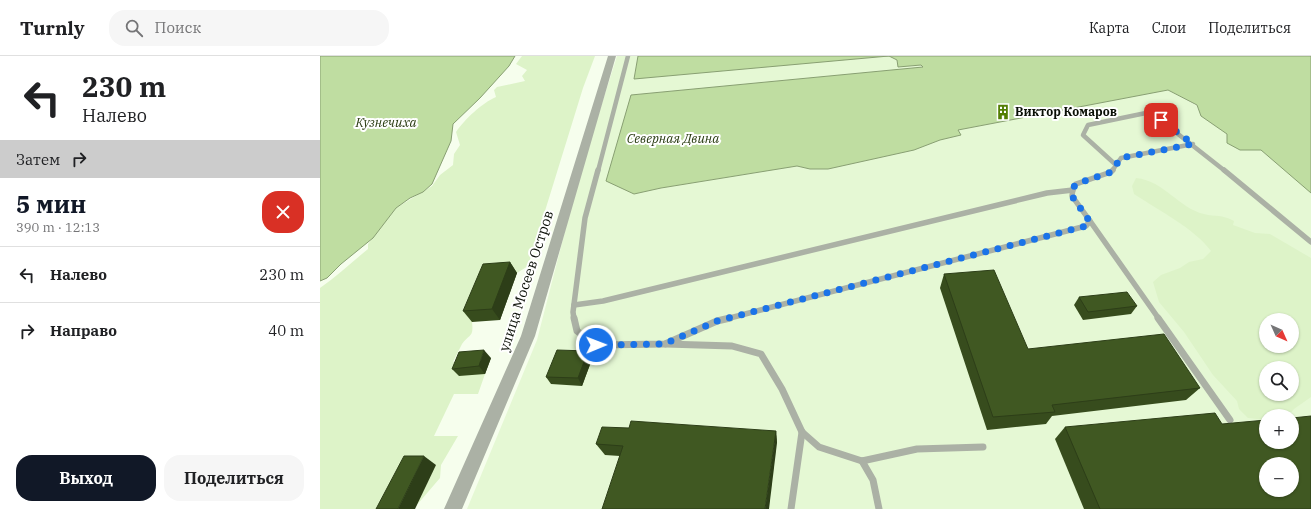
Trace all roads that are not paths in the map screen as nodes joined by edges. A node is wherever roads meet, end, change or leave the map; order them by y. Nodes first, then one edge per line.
1 (612, 56) edge
2 (628, 56) edge
3 (1170, 108) dead end
4 (1150, 112) junction
5 (1193, 144) junction
6 (1116, 165) junction
7 (1073, 190) junction
8 (1090, 222) junction
9 (1311, 242) edge
10 (574, 305) junction
11 (664, 344) junction
12 (1230, 420) dead end
13 (802, 432) junction
14 (983, 447) dead end
15 (862, 461) junction
16 (453, 509) edge
17 (791, 509) edge
18 (880, 509) edge

1 - 16 street, улица Мосеев Остров
2 - 10 lane
3 - 4 lane
4 - 5 lane
4 - 6 lane
5 - 6 lane
5 - 9 lane
6 - 7 lane
7 - 8 lane
7 - 10 lane
8 - 11 lane
8 - 12 lane
10 - 11 lane
11 - 13 lane
13 - 15 lane
13 - 17 lane
14 - 15 lane
15 - 18 lane

